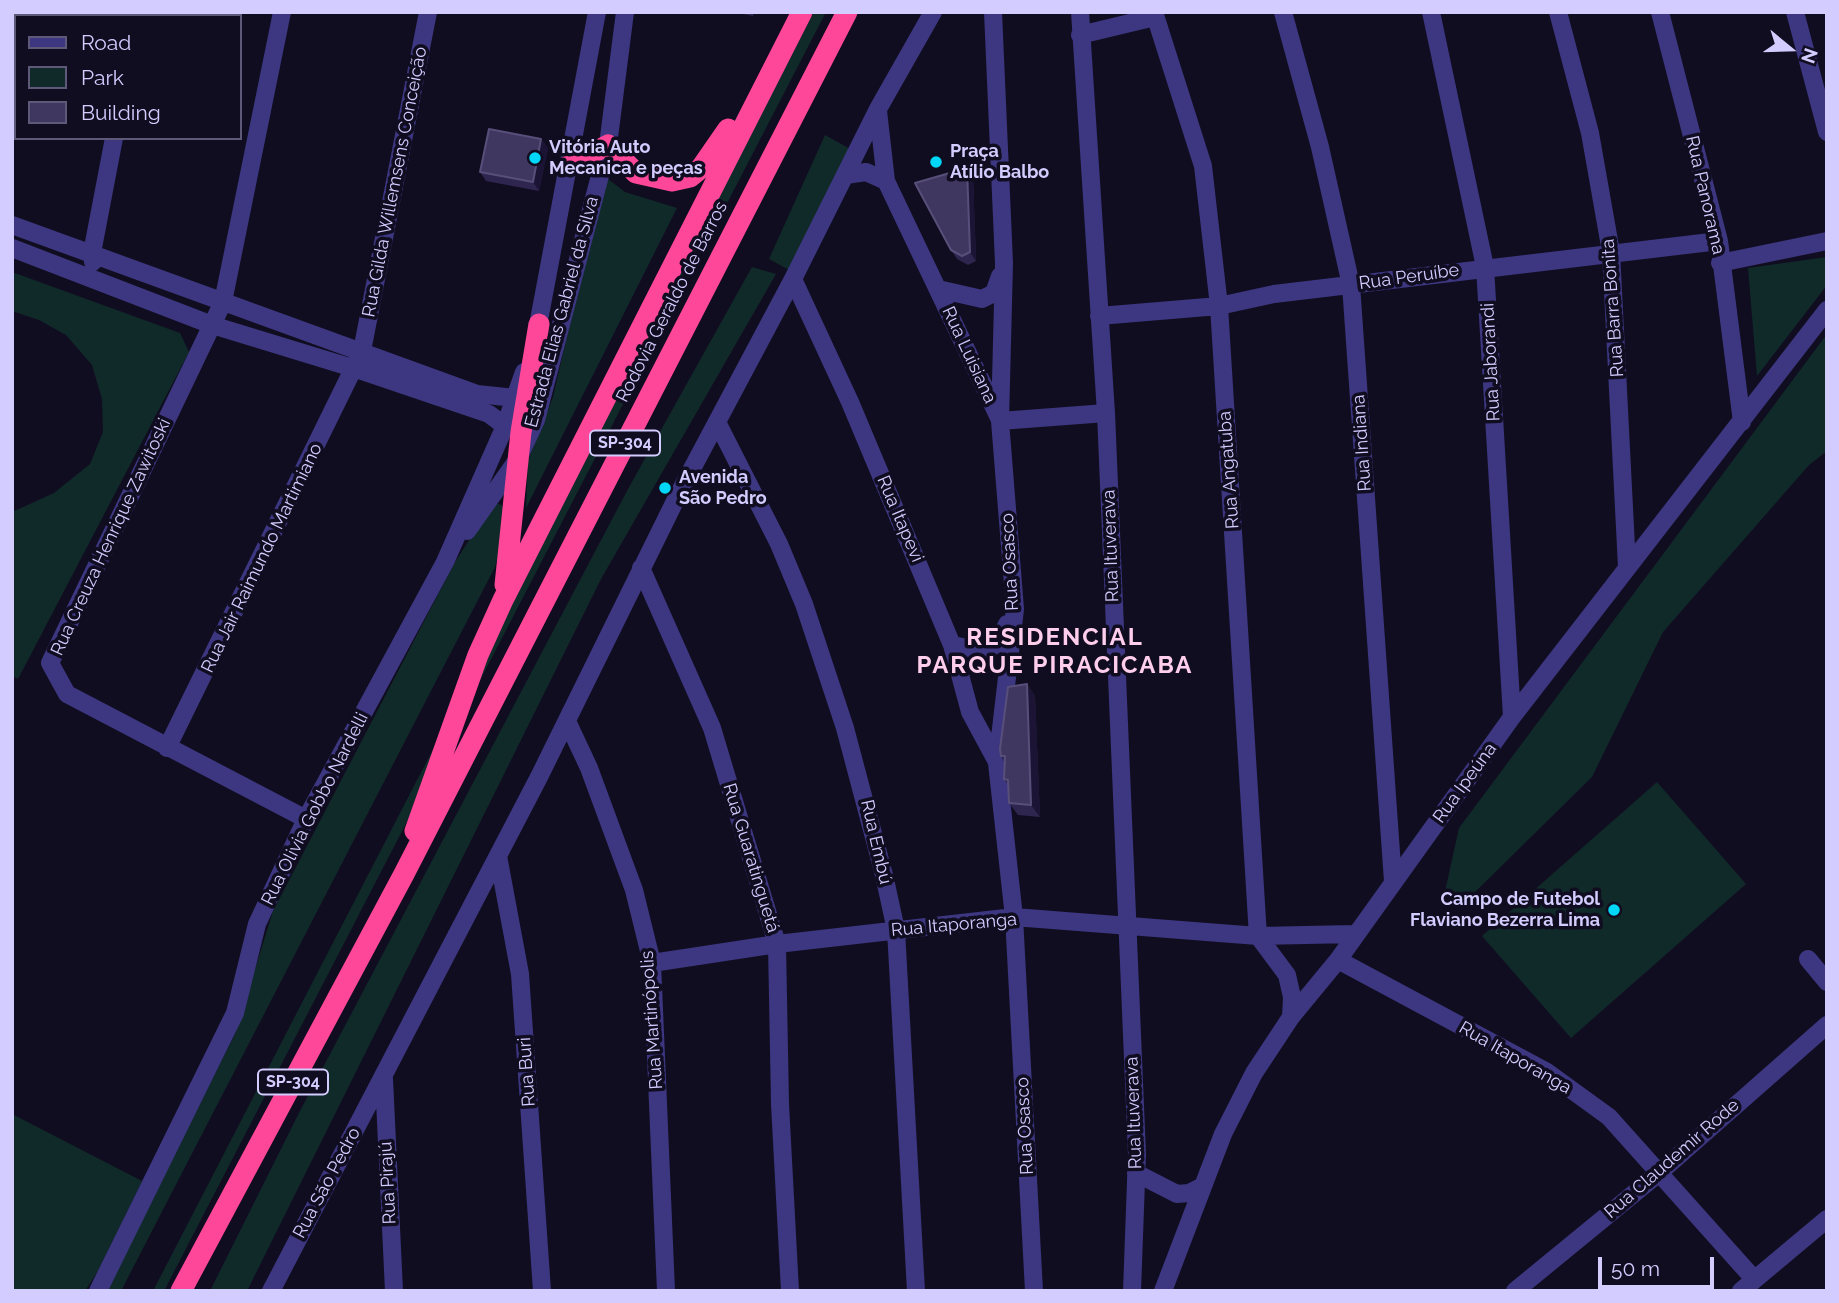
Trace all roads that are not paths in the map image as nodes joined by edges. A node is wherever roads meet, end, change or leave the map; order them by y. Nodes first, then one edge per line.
1 (282, 12) edge
2 (428, 12) edge
3 (597, 12) edge
4 (625, 12) edge
5 (847, 12) edge
6 (933, 12) edge
7 (981, 12) edge
8 (993, 12) edge
9 (1080, 12) edge
10 (1283, 12) edge
11 (1431, 12) edge
12 (1558, 12) edge
13 (1660, 12) edge
14 (1795, 12) edge
15 (1155, 14) edge
16 (798, 18) edge
17 (1080, 35) junction
18 (994, 40) junction
19 (878, 109) junction
20 (1827, 132) edge
21 (114, 140) edge
22 (608, 145) junction
23 (569, 165) junction
24 (846, 175) junction
25 (886, 181) junction
26 (12, 225) edge
27 (1719, 241) junction
28 (1827, 242) edge
29 (12, 248) edge
30 (1611, 252) junction
31 (92, 253) junction
32 (1004, 263) junction
33 (1720, 263) junction
34 (1485, 267) junction
35 (793, 279) junction
36 (96, 282) junction
37 (1351, 285) junction
38 (939, 289) junction
39 (223, 302) junction
40 (1219, 306) junction
41 (1827, 310) edge
42 (1099, 316) junction
43 (539, 324) junction
44 (212, 325) junction
45 (359, 360) junction
46 (516, 398) junction
47 (1106, 414) junction
48 (1000, 421) junction
49 (716, 422) junction
50 (1742, 422) junction
51 (505, 426) junction
52 (517, 459) junction
53 (445, 562) junction
54 (1627, 567) junction
55 (641, 568) junction
56 (503, 600) junction
57 (1015, 609) junction
58 (952, 645) junction
59 (1512, 717) junction
60 (567, 721) junction
61 (167, 748) junction
62 (997, 763) junction
63 (306, 818) junction
64 (498, 856) junction
65 (404, 874) junction
66 (1394, 881) junction
67 (1014, 917) junction
68 (1126, 926) junction
69 (896, 930) junction
70 (1353, 934) junction
71 (1258, 936) junction
72 (777, 944) junction
73 (1808, 959) dead end
74 (1338, 960) junction
75 (652, 963) junction
76 (1827, 982) edge
77 (1291, 1017) junction
78 (1827, 1024) edge
79 (383, 1076) junction
80 (1136, 1172) junction
81 (1659, 1173) junction
82 (1201, 1187) junction
83 (1827, 1219) edge
84 (1748, 1285) edge
85 (98, 1291) edge
86 (181, 1291) edge
87 (271, 1291) edge
88 (394, 1291) edge
89 (542, 1291) edge
90 (666, 1291) edge
91 (790, 1291) edge
92 (916, 1291) edge
93 (1034, 1291) edge
94 (1132, 1291) edge
95 (1163, 1291) edge
96 (1515, 1291) edge

1 - 39 street
2 - 45 street, Rua Gilda Willemsens Conceição
3 - 23 street, Estrada Elias Gabriel da Silva
4 - 22 street, Estrada Elias Gabriel da Silva
5 - 65 highway, Rodovia Geraldo de Barros / SP-304
6 - 19 street
7 - 18 street, Rua Osasco
8 - 18 street, Rua Osasco
9 - 17 street, Rua Ituverava
10 - 37 street, Rua Indiana
11 - 34 street, Rua Jaborandi
12 - 30 street, Rua Barra Bonita
13 - 27 street, Rua Panorama
14 - 20 street
15 - 17 street
15 - 40 street, Rua Angatuba
16 - 22 highway
16 - 56 highway, Rodovia Geraldo de Barros / SP-304
17 - 42 street, Rua Ituverava
18 - 32 street, Rua Osasco
19 - 24 street
19 - 25 street, Rua Luisiana
21 - 31 street
22 - 23 highway
22 - 52 street, Estrada Elias Gabriel da Silva
23 - 43 street, Estrada Elias Gabriel da Silva
24 - 25 street
24 - 35 street
25 - 38 street, Rua Luisiana
26 - 31 street
27 - 30 street, Rua Peruíbe
27 - 33 street, Rua Panorama
28 - 33 street
29 - 36 street
30 - 34 street, Rua Peruíbe
30 - 54 street, Rua Barra Bonita
31 - 36 street
31 - 39 street
32 - 38 street, Rua Luisiana
32 - 48 street, Rua Osasco
33 - 50 street, Rua Panorama
34 - 37 street, Rua Peruíbe
34 - 59 street, Rua Jaborandi
35 - 49 street
35 - 58 street, Rua Itapevi
36 - 44 street
37 - 40 street, Rua Peruíbe
37 - 66 street, Rua Indiana
38 - 48 street, Rua Luisiana
39 - 44 street
39 - 45 street
40 - 42 street, Rua Peruíbe
40 - 71 street, Rua Angatuba
41 - 50 street, Rua Ipeúna
42 - 47 street, Rua Ituverava
43 - 46 street, Estrada Elias Gabriel da Silva
43 - 52 highway
44 - 45 street
44 - 61 street, Rua Creuza Henrique Zawitoski
45 - 46 street
45 - 51 street
45 - 61 street, Rua Jair Raimundo Martimiano
46 - 51 street, Estrada Elias Gabriel da Silva
47 - 48 street
47 - 68 street, Rua Ituverava
48 - 57 street, Rua Osasco
49 - 55 street
49 - 69 street, Rua Embú
50 - 54 street, Rua Ipeúna
51 - 53 street, Estrada Elias Gabriel da Silva
52 - 53 street, Estrada Elias Gabriel da Silva
52 - 56 highway
53 - 63 street, Rua Olivia Gobbo Nardelli
54 - 59 street, Rua Ipeúna
55 - 60 street
55 - 72 street, Rua Guaratinguetá
56 - 65 highway, Rodovia Geraldo de Barros / SP-304
57 - 58 street
57 - 62 street, Rua Osasco
58 - 62 street, Rua Itapevi
59 - 66 street, Rua Ipeúna
60 - 64 street
60 - 75 street, Rua Martinópolis
61 - 63 street, Rua Creuza Henrique Zawitoski
62 - 67 street, Rua Osasco
63 - 85 street, Rua Olivia Gobbo Nardelli
64 - 79 street
64 - 89 street, Rua Buri
65 - 86 highway, Rodovia Geraldo de Barros / SP-304
66 - 70 street, Rua Ipeúna
67 - 68 street, Rua Itaporanga
67 - 69 street, Rua Itaporanga
67 - 93 street, Rua Osasco
68 - 71 street, Rua Itaporanga
68 - 80 street, Rua Ituverava
69 - 72 street, Rua Itaporanga
69 - 92 street, Rua Embú
70 - 71 street, Rua Itaporanga
70 - 74 street, Rua Ipeúna
71 - 77 street
72 - 75 street, Rua Itaporanga
72 - 91 street, Rua Guaratinguetá
73 - 76 street
74 - 77 street, Rua Ipeúna
74 - 81 street, Rua Itaporanga
75 - 90 street, Rua Martinópolis
77 - 82 street, Rua Ipeúna
78 - 81 street, Rua Claudemir Rode
79 - 87 street, Rua São Pedro
79 - 88 street, Rua Pirajú
80 - 82 street
80 - 94 street, Rua Ituverava
81 - 84 street, Rua Itaporanga
81 - 96 street, Rua Claudemir Rode
82 - 95 street, Rua Ipeúna
83 - 84 street

